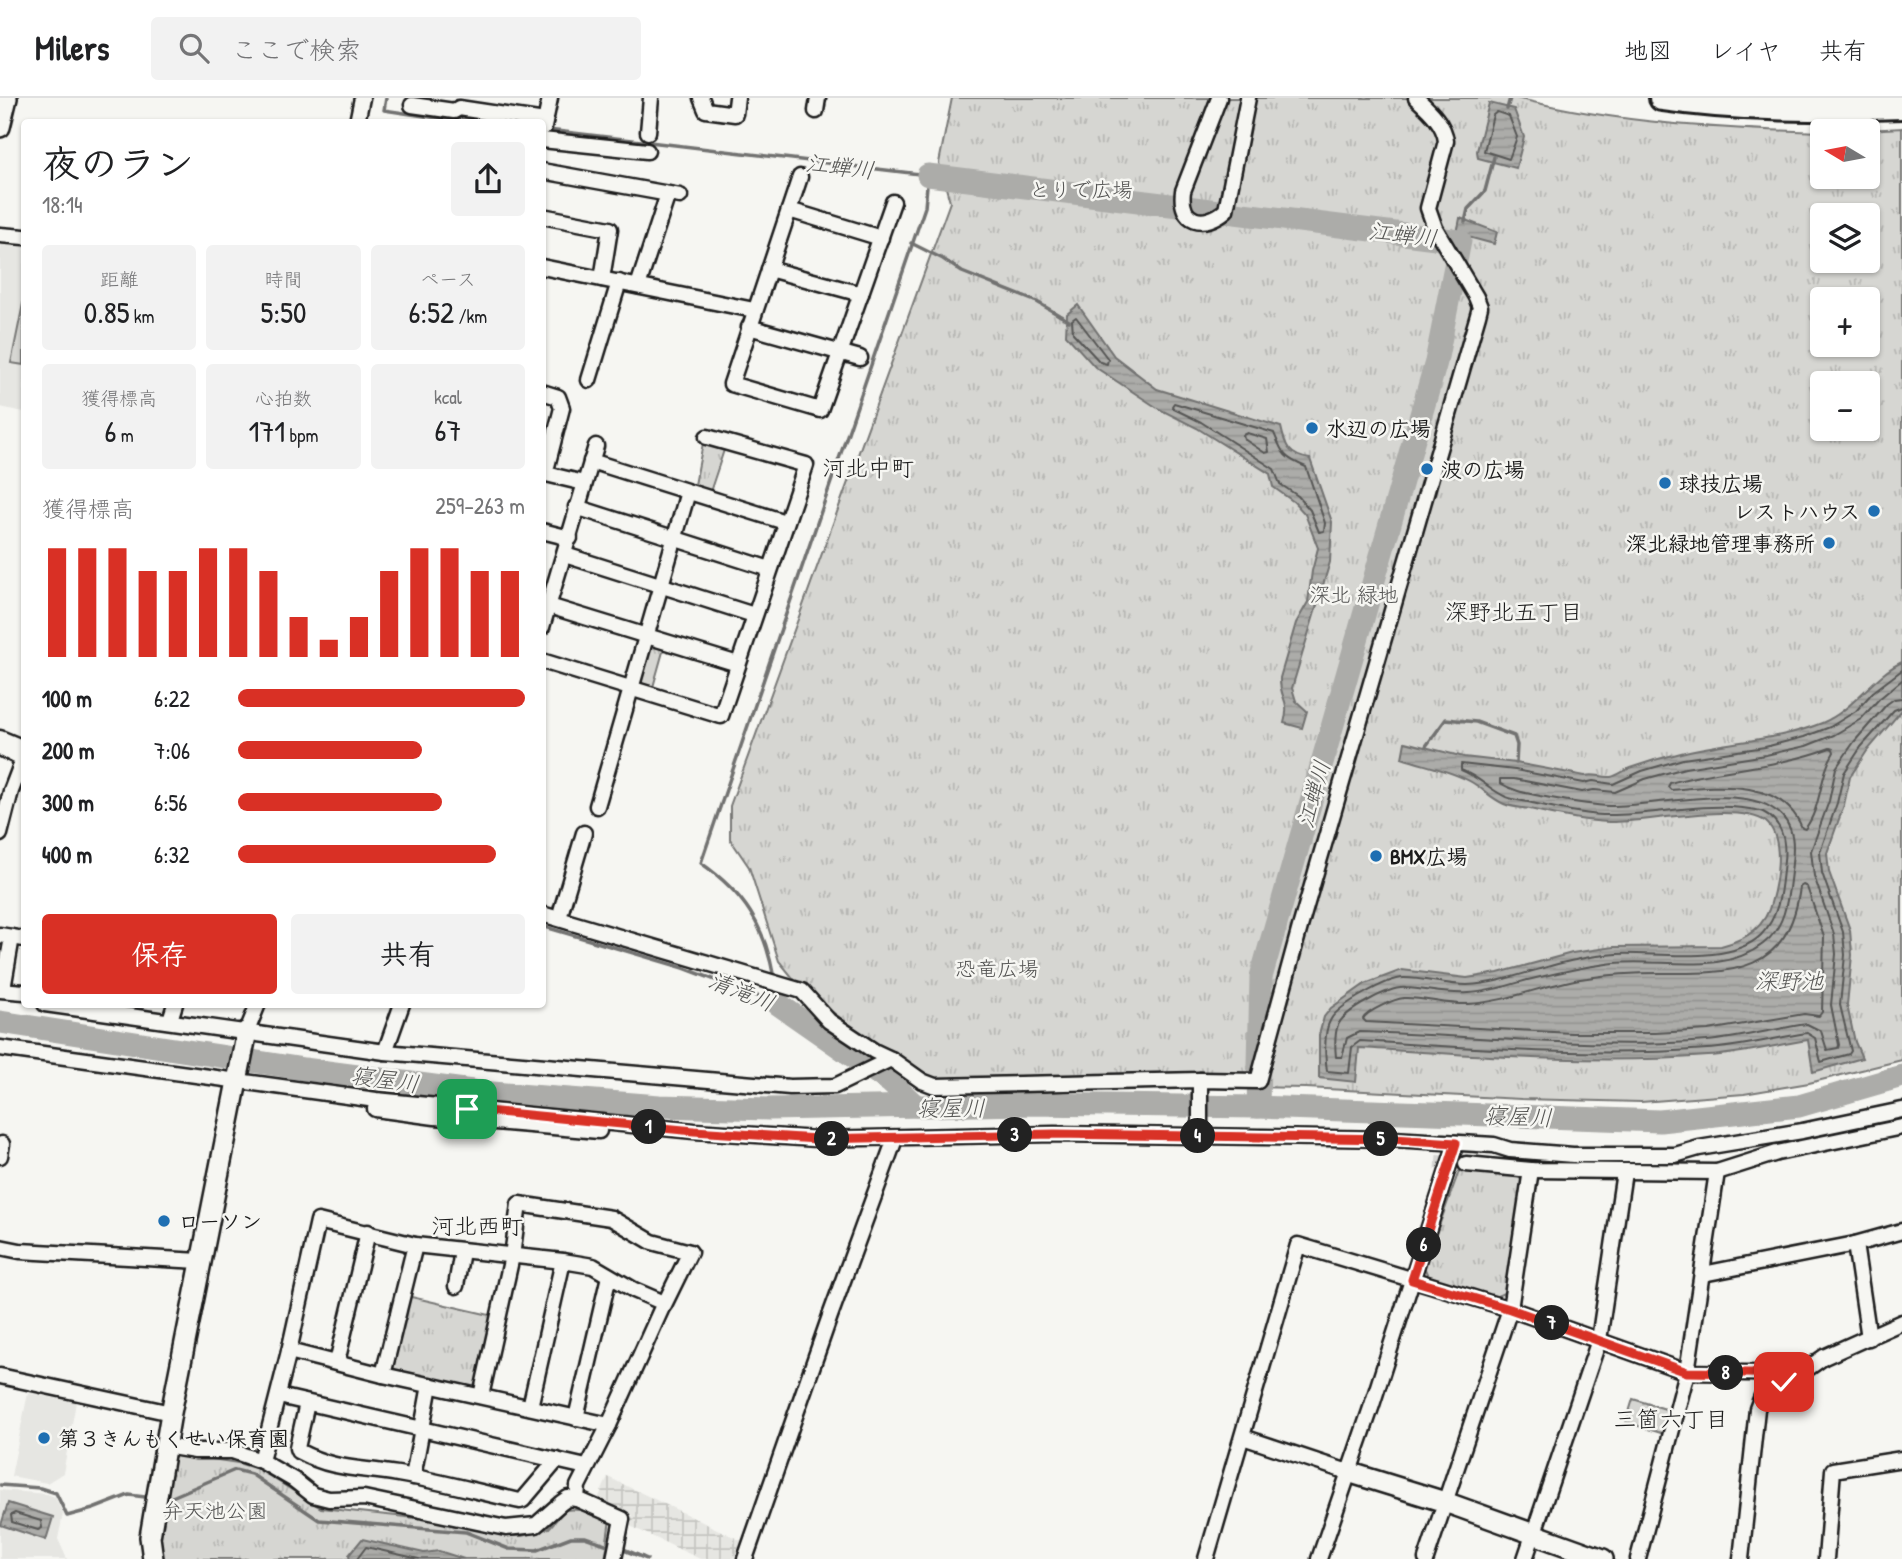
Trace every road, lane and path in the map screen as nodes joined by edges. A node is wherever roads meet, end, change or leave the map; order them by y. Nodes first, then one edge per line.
1 (7, 98) edge
2 (362, 98) edge
3 (550, 98) edge
4 (651, 98) edge
5 (701, 98) edge
6 (737, 98) edge
7 (1219, 98) edge
8 (1248, 98) edge
9 (1416, 98) edge
10 (1662, 98) edge
11 (1764, 103) edge
12 (454, 104) edge
13 (412, 105) dead end
14 (1902, 106) edge
15 (358, 119) edge
16 (502, 119) edge
17 (546, 119) edge
18 (0, 127) edge
19 (546, 130) edge
20 (648, 132) dead end
21 (647, 151) dead end
22 (546, 171) edge
23 (800, 177) dead end
24 (893, 202) dead end
25 (789, 210) junction
26 (546, 217) edge
27 (0, 235) edge
28 (21, 237) edge
29 (881, 238) junction
30 (546, 268) edge
31 (769, 270) junction
32 (602, 279) junction
33 (619, 282) junction
34 (638, 286) junction
35 (861, 294) junction
36 (754, 310) junction
37 (749, 327) junction
38 (840, 352) junction
39 (860, 358) dead end
40 (589, 380) dead end
41 (546, 393) edge
42 (707, 437) dead end
43 (596, 446) dead end
44 (591, 461) junction
45 (546, 466) edge
46 (546, 474) edge
47 (584, 484) junction
48 (688, 492) junction
49 (576, 507) junction
50 (785, 522) junction
51 (546, 532) edge
52 (676, 537) junction
53 (570, 538) junction
54 (565, 555) junction
55 (770, 569) junction
56 (662, 586) junction
57 (549, 606) junction
58 (546, 615) edge
59 (754, 615) junction
60 (648, 636) junction
61 (546, 662) edge
62 (738, 664) junction
63 (630, 688) junction
64 (0, 738) edge
65 (21, 747) edge
66 (0, 748) edge
67 (21, 758) edge
68 (21, 776) edge
69 (18, 794) edge
70 (597, 806) dead end
71 (584, 833) dead end
72 (0, 834) edge
73 (546, 915) edge
74 (559, 918) junction
75 (12, 937) edge
76 (21, 992) edge
77 (1, 993) edge
78 (21, 1001) edge
79 (83, 1008) edge
80 (173, 1008) edge
81 (256, 1008) edge
82 (396, 1008) edge
83 (170, 1020) junction
84 (246, 1034) junction
85 (0, 1048) edge
86 (385, 1052) junction
87 (891, 1059) junction
88 (237, 1079) junction
89 (1200, 1080) junction
90 (1902, 1111) edge
91 (1902, 1127) edge
92 (1199, 1136) junction
93 (895, 1139) junction
94 (1456, 1143) junction
95 (1466, 1164) tunnel mouth
96 (1531, 1170) junction
97 (1624, 1172) junction
98 (1717, 1172) junction
99 (368, 1231) junction
100 (1902, 1231) edge
101 (1855, 1244) junction
102 (415, 1245) junction
103 (0, 1247) edge
104 (462, 1251) junction
105 (512, 1256) junction
106 (200, 1261) junction
107 (563, 1261) junction
108 (1703, 1274) junction
109 (609, 1276) junction
110 (1412, 1280) junction
111 (456, 1286) dead end
112 (664, 1305) junction
113 (1510, 1309) junction
114 (1902, 1322) edge
115 (1869, 1338) junction
116 (1599, 1340) junction
117 (289, 1351) junction
118 (337, 1362) junction
119 (1687, 1372) junction
120 (1800, 1374) junction
121 (383, 1375) junction
122 (0, 1376) edge
123 (430, 1385) junction
124 (279, 1396) junction
125 (481, 1396) junction
126 (307, 1403) junction
127 (530, 1407) junction
128 (171, 1413) junction
129 (576, 1418) junction
130 (609, 1425) junction
131 (423, 1430) junction
132 (1243, 1437) junction
133 (165, 1446) junction
134 (1902, 1459) edge
135 (556, 1460) junction
136 (261, 1461) junction
137 (586, 1467) junction
138 (1348, 1472) junction
139 (413, 1477) junction
140 (577, 1499) junction
141 (1445, 1502) junction
142 (1533, 1535) junction
143 (153, 1559) edge
144 (614, 1559) edge
145 (745, 1559) edge
146 (1206, 1559) edge
147 (1319, 1559) edge
148 (1426, 1559) edge
149 (1525, 1559) edge
150 (1603, 1559) edge
151 (1637, 1559) edge
152 (1741, 1559) edge
153 (1826, 1559) edge

1 - 18 street
2 - 15 street
3 - 17 street
4 - 20 street
5 - 6 street
7 - 8 street
9 - 89 street
10 - 11 highway
11 - 14 highway
12 - 13 street
12 - 16 street
19 - 21 street
22 - 34 street
23 - 25 street
24 - 29 street
25 - 29 street
25 - 31 street
26 - 32 street
27 - 28 street
29 - 35 street
30 - 32 street
31 - 35 street
31 - 36 street
32 - 33 street
33 - 34 street
33 - 40 street
34 - 36 street
35 - 38 street
36 - 37 street
37 - 38 street
37 - 38 street
38 - 39 street
41 - 45 street
42 - 50 street
43 - 44 street
44 - 47 street
44 - 48 street
46 - 47 street
47 - 49 street
48 - 50 street
48 - 52 street
49 - 52 street
49 - 53 street
50 - 55 street
51 - 53 street
52 - 55 street
52 - 56 street
53 - 54 street
54 - 56 street
54 - 57 street
55 - 59 street
56 - 59 street
56 - 60 street
57 - 58 street
57 - 60 street
59 - 62 street
60 - 62 street
60 - 63 street
61 - 63 street
62 - 63 street
63 - 70 street
64 - 65 street
66 - 67 street
68 - 69 street
69 - 72 street
71 - 74 street
73 - 74 street
74 - 87 street
75 - 77 street
76 - 77 street
77 - 78 street
79 - 83 street
80 - 83 street
81 - 84 street
82 - 86 street
83 - 84 street
84 - 86 street
84 - 88 street
85 - 88 street
86 - 87 street
87 - 89 street
88 - 93 street
88 - 106 street
89 - 92 street
90 - 94 street
91 - 98 street
92 - 93 street
92 - 94 street
93 - 145 street
94 - 110 street
95 - 96 street
96 - 97 street
96 - 113 street
97 - 98 street
97 - 116 street
98 - 108 street
99 - 102 street
99 - 117 street
99 - 118 street
100 - 101 street
101 - 108 street
101 - 115 street
102 - 104 street
102 - 121 street
103 - 106 street
104 - 105 street
104 - 111 street
105 - 107 street
105 - 112 street
105 - 125 street
106 - 128 street
107 - 109 street
107 - 127 street
108 - 119 street
109 - 112 street
109 - 129 street
110 - 113 street
110 - 132 street
110 - 138 street
112 - 130 street
113 - 116 street
113 - 141 street
114 - 115 street
115 - 120 street
116 - 119 street
116 - 142 street
117 - 118 street
117 - 124 street
118 - 121 street
119 - 120 street
119 - 151 street
120 - 152 street
121 - 123 street
122 - 128 street
123 - 125 street
123 - 131 street
124 - 126 street
124 - 136 street
125 - 127 street
126 - 131 street
126 - 139 street
127 - 129 street
128 - 133 street
129 - 130 street
130 - 137 street
131 - 135 street
131 - 139 street
132 - 138 street
132 - 146 street
133 - 136 street
133 - 143 street
134 - 153 street
135 - 137 street
135 - 139 street
136 - 140 street
137 - 140 street
138 - 141 street
138 - 147 street
140 - 144 street
141 - 142 street
141 - 148 street
142 - 149 street
142 - 150 street

